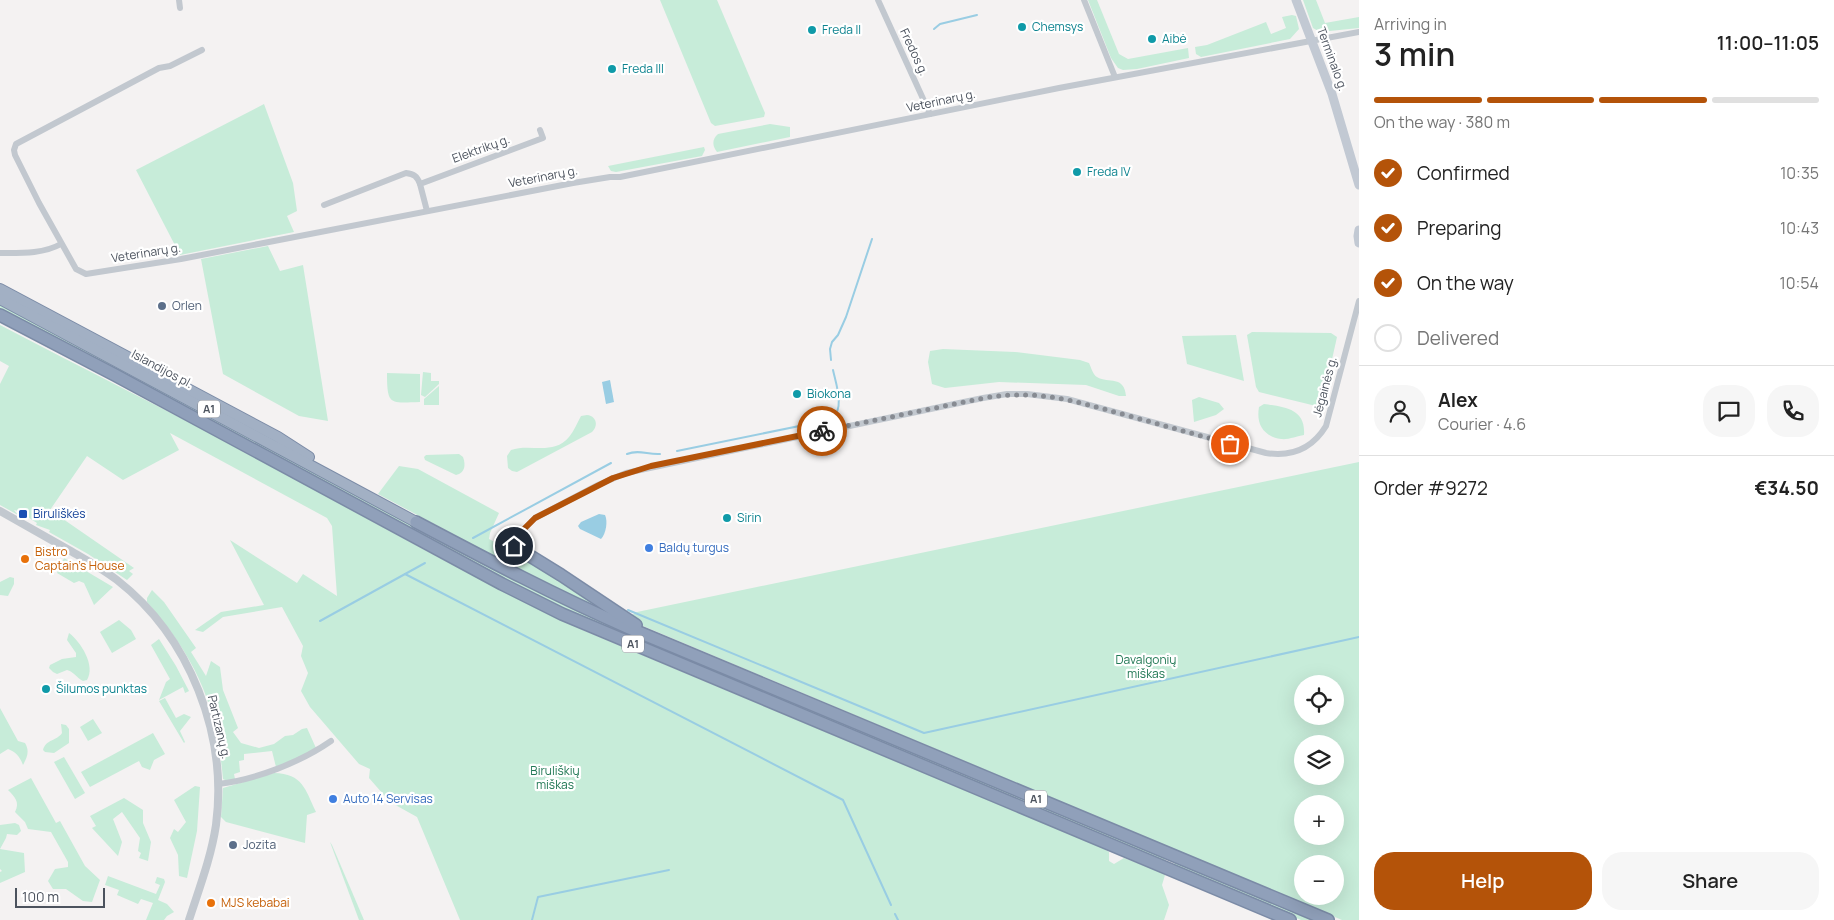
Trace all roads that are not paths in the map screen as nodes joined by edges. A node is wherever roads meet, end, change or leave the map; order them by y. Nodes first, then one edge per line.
1 (187, 0) edge
2 (878, 0) edge
3 (1084, 0) edge
4 (1296, 0) edge
5 (180, 3) edge
6 (1359, 32) edge
7 (1312, 40) junction
8 (202, 50) dead end
9 (1114, 77) junction
10 (930, 114) junction
11 (540, 130) dead end
12 (420, 184) junction
13 (1359, 184) edge
14 (324, 205) dead end
15 (426, 211) junction
16 (1359, 230) edge
17 (1359, 243) edge
18 (62, 244) junction
19 (0, 253) edge
20 (0, 289) edge
21 (0, 299) edge
22 (1359, 301) edge
23 (0, 315) edge
24 (362, 492) junction
25 (0, 511) edge
26 (416, 522) joint
27 (514, 546) joint
28 (658, 640) junction
29 (331, 742) dead end
30 (218, 784) junction
31 (189, 920) edge
32 (1290, 920) edge
33 (1328, 920) edge

1 - 5 street
2 - 10 street, Fredos g.
3 - 9 street
4 - 7 main road, Terminalo g.
6 - 7 street, Veterinarų g.
7 - 9 street, Veterinarų g.
7 - 13 main road, Terminalo g.
8 - 18 street, Veterinarų g.
9 - 10 street, Veterinarų g.
10 - 15 street, Veterinarų g.
11 - 12 street, Elektrikų g.
12 - 14 street
12 - 15 street
15 - 18 street, Veterinarų g.
16 - 17 main road
18 - 19 street
20 - 24 highway
21 - 24 highway, Islandijos pl. / A1
22 - 27 street, Jėgainės g.
23 - 32 highway, A1
24 - 26 highway, Islandijos pl. / A1
25 - 30 street, Partizanų g.
26 - 28 highway, A1
27 - 28 highway
28 - 33 highway, A1
29 - 30 street
30 - 31 street, Partizanų g.

